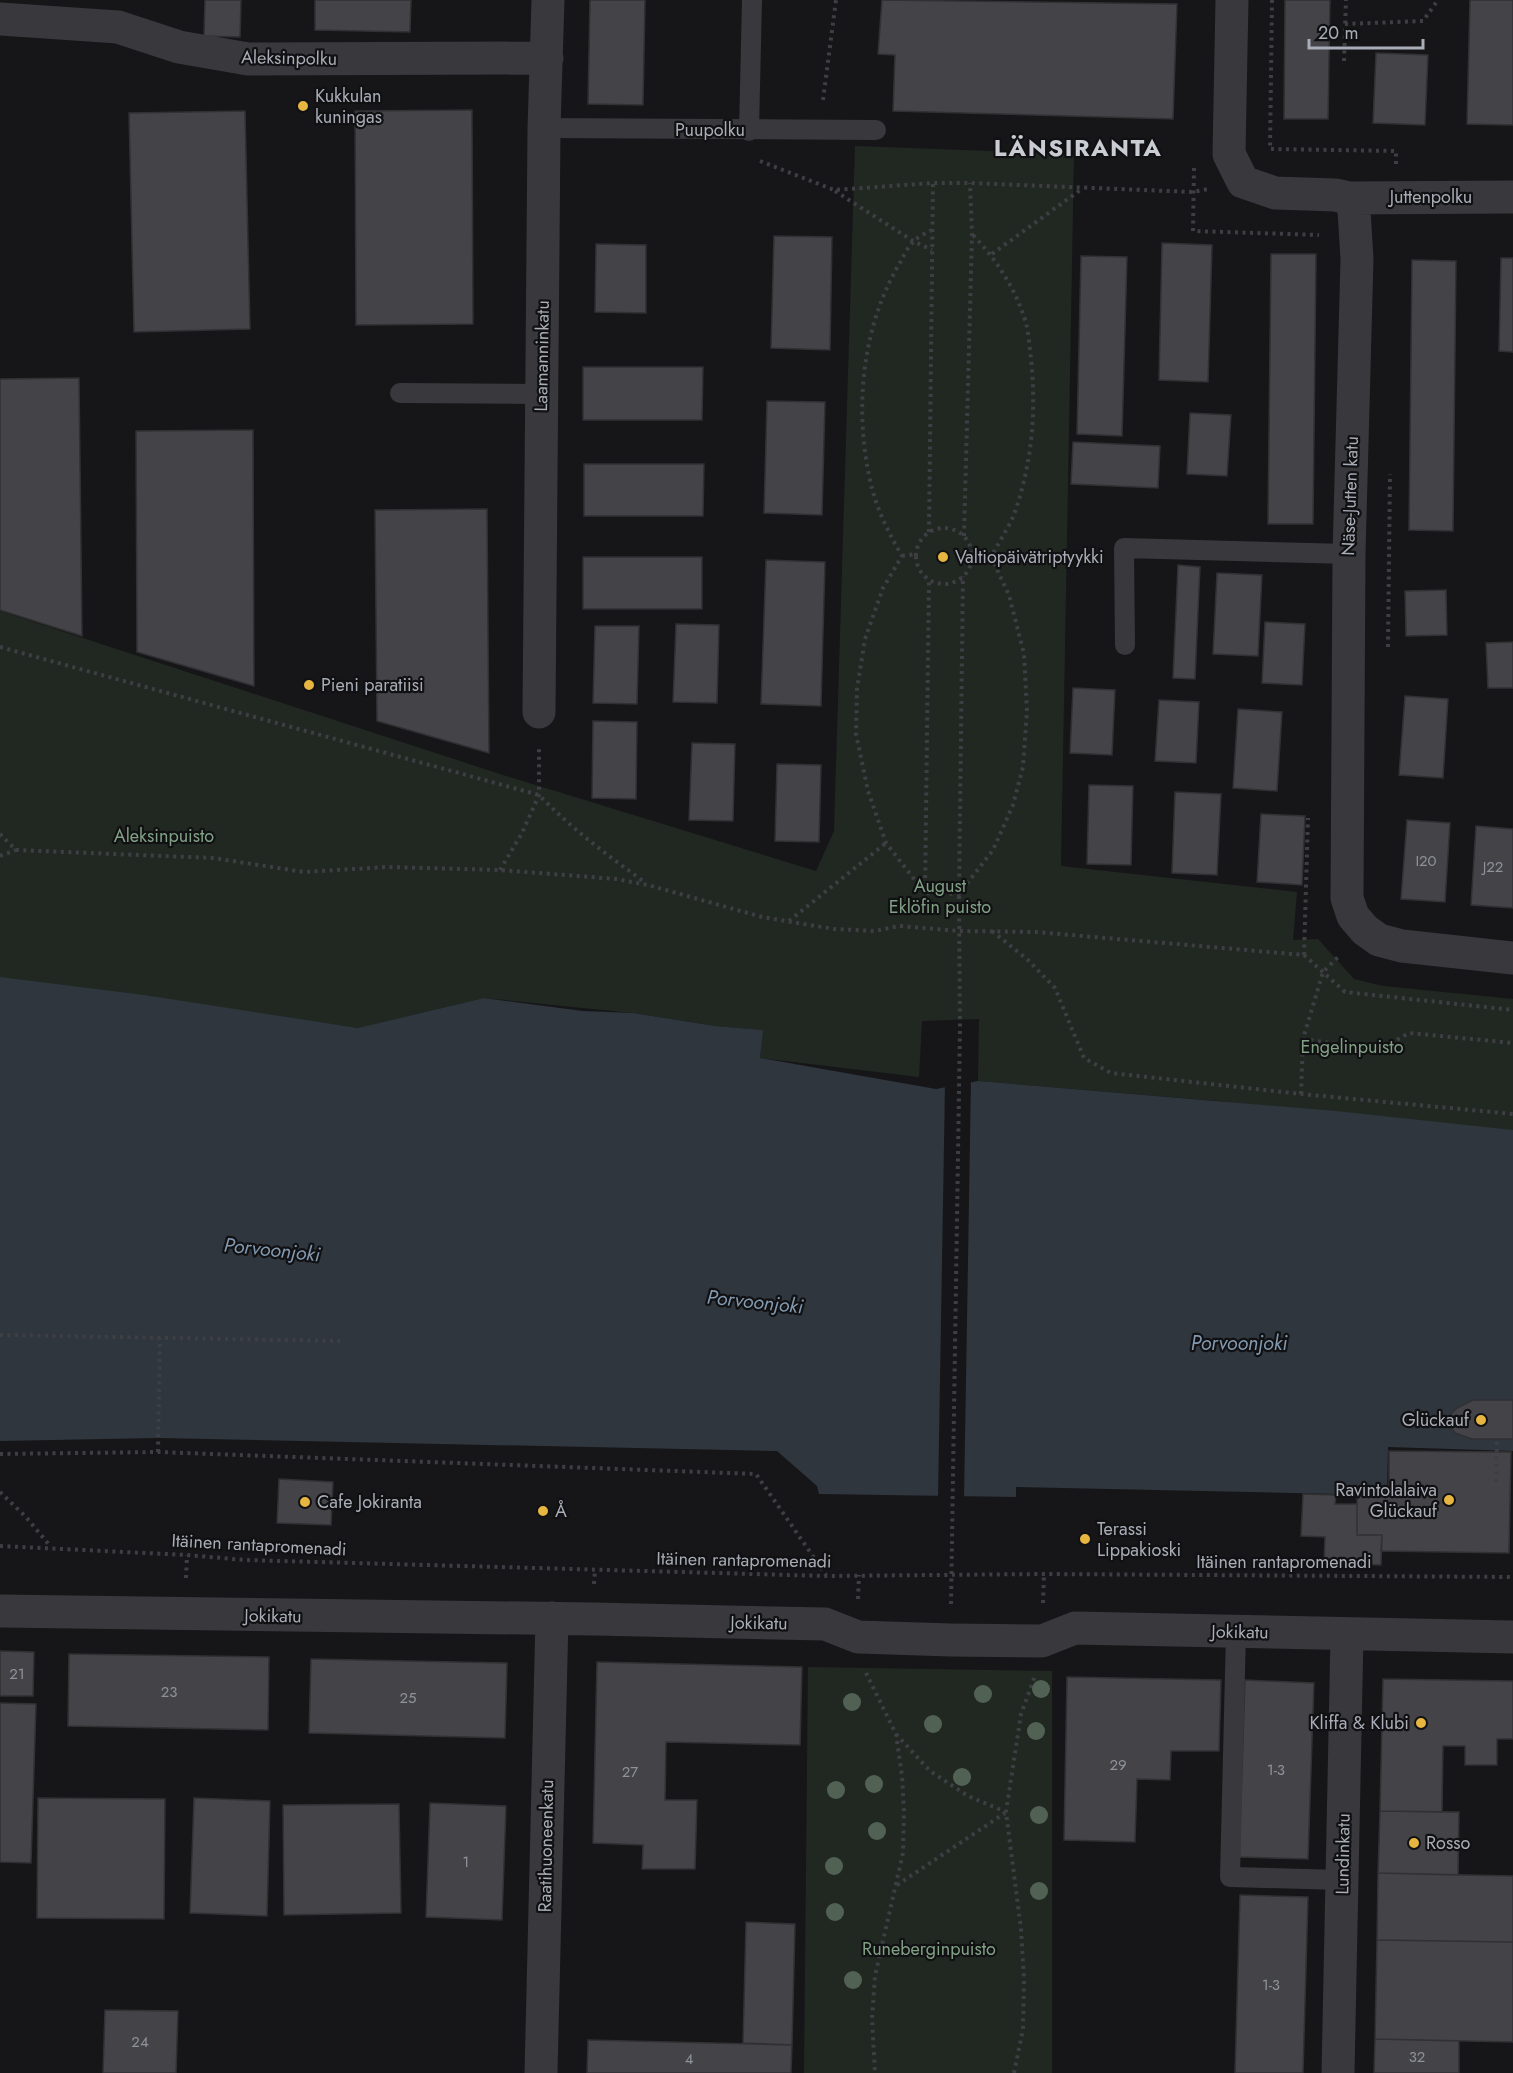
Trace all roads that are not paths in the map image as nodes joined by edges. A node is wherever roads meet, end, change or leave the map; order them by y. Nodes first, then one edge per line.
1 (548, 0) edge
2 (752, 0) edge
3 (1232, 0) edge
4 (0, 19) edge
5 (547, 58) junction
6 (544, 129) junction
7 (876, 130) dead end
8 (749, 131) junction
9 (1513, 197) edge
10 (1349, 198) junction
11 (400, 393) dead end
12 (542, 394) junction
13 (1349, 554) junction
14 (1125, 645) dead end
15 (539, 712) road end
16 (1513, 958) edge
17 (0, 1611) edge
18 (552, 1618) junction
19 (1236, 1632) junction
20 (1347, 1635) junction
21 (1513, 1637) edge
22 (1342, 1880) junction
23 (541, 2073) edge
24 (1338, 2073) edge

1 - 5 street, Laamanninkatu
2 - 8 lane
3 - 10 street
4 - 5 street, Aleksinpolku
5 - 6 street, Laamanninkatu
6 - 8 lane, Puupolku
6 - 12 street, Laamanninkatu
7 - 8 lane, Puupolku
9 - 10 street, Juttenpolku
10 - 13 street, Näse-Jutten katu
11 - 12 lane
12 - 15 street, Laamanninkatu
13 - 14 lane
13 - 16 street, Näse-Jutten katu
17 - 18 street, Jokikatu
18 - 19 street, Jokikatu
18 - 23 street, Raatihuoneenkatu
19 - 20 street, Jokikatu
19 - 22 lane
20 - 21 street, Jokikatu
20 - 22 street, Lundinkatu
22 - 24 street, Lundinkatu

